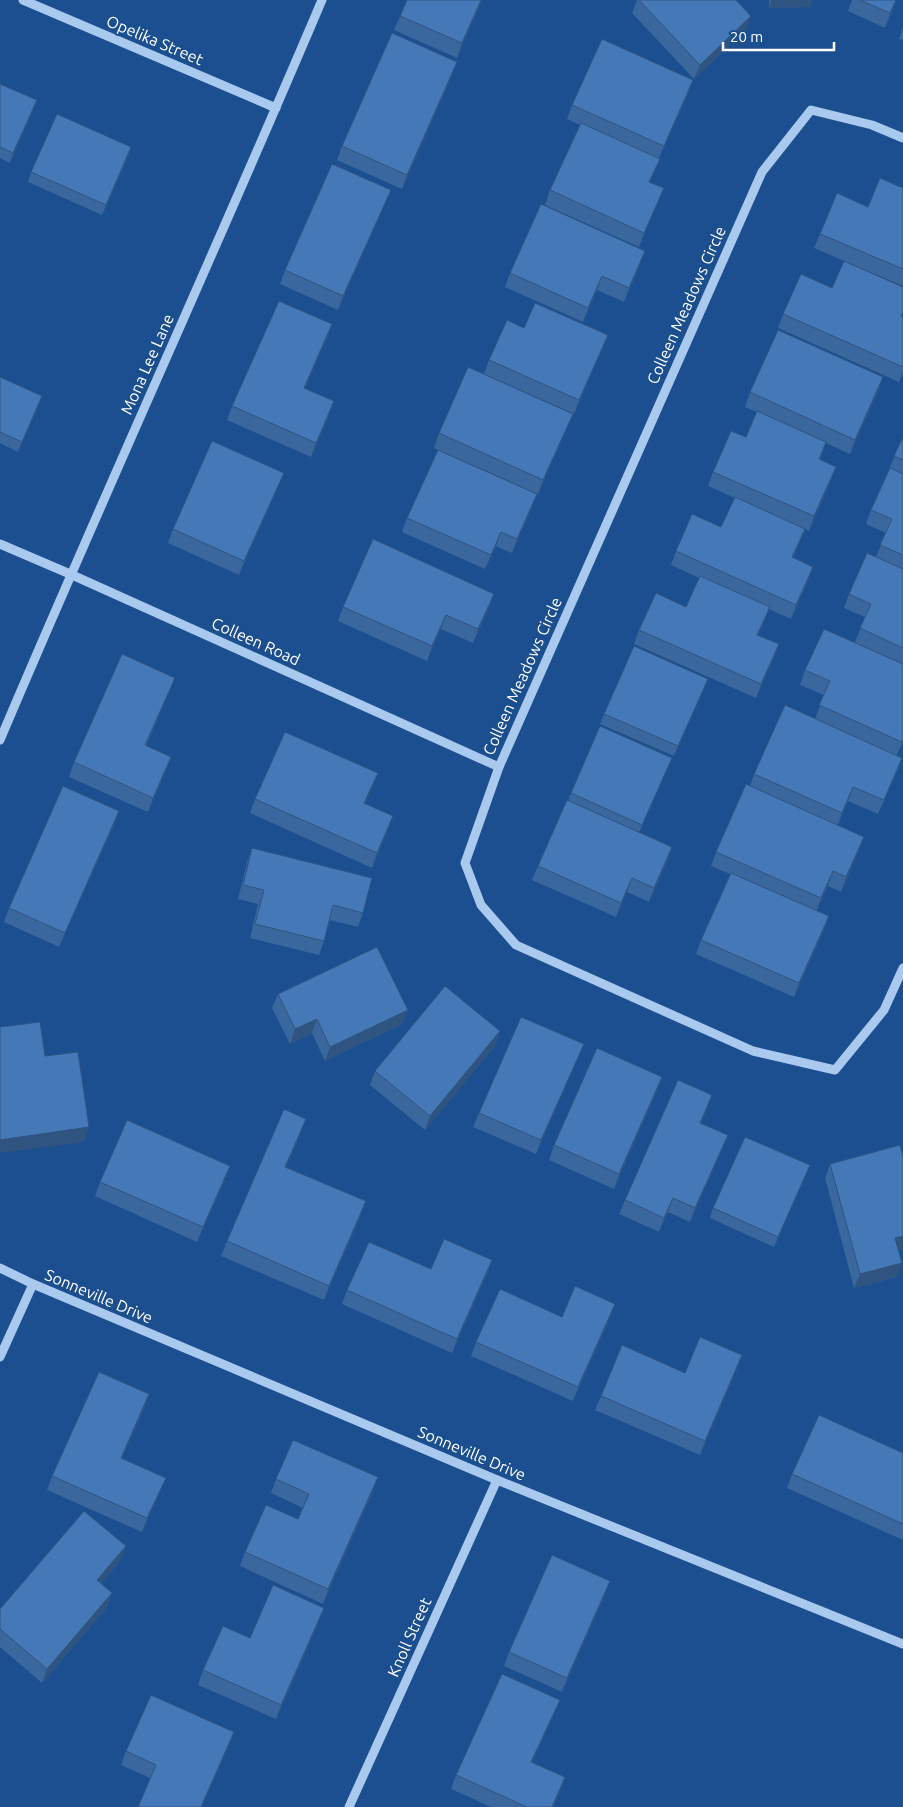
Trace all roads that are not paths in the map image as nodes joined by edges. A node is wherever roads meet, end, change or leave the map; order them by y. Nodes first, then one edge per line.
1 (23, 0) edge
2 (322, 0) edge
3 (276, 108) junction
4 (903, 138) edge
5 (0, 544) edge
6 (70, 574) junction
7 (0, 740) edge
8 (498, 767) junction
9 (903, 968) edge
10 (0, 1268) edge
11 (33, 1284) junction
12 (0, 1357) edge
13 (497, 1480) junction
14 (903, 1644) edge
15 (349, 1807) edge

1 - 3 street, Opelika Street
2 - 3 street, Mona Lee Lane
3 - 6 street, Mona Lee Lane
4 - 8 street, Colleen Meadows Circle
5 - 6 street, Colleen Road
6 - 7 street, Mona Lee Lane
6 - 8 street, Colleen Road
8 - 9 street, Colleen Meadows Circle
10 - 11 street
11 - 12 street
11 - 13 street, Sonneville Drive
13 - 14 street, Sonneville Drive
13 - 15 street, Knoll Street

